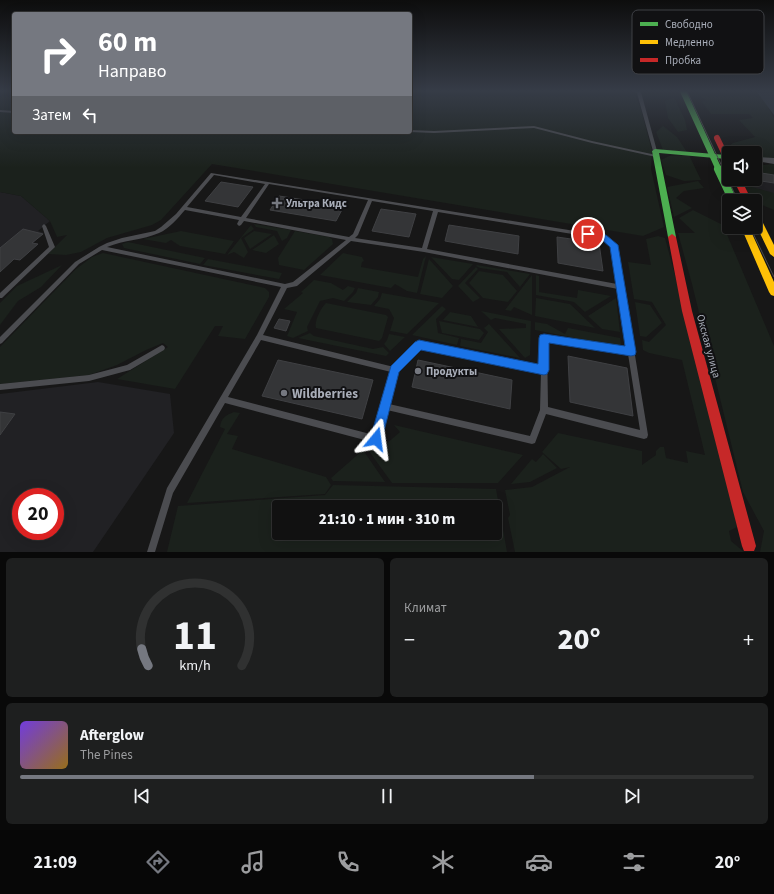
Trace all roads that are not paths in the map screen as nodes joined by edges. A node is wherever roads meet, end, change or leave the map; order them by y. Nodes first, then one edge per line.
1 (645, 117) edge
2 (695, 117) edge
3 (711, 127) dead end
4 (412, 131) edge
5 (722, 149) edge
6 (656, 153) junction
7 (722, 157) edge
8 (762, 160) edge
9 (774, 161) edge
10 (268, 183) junction
11 (730, 194) edge
12 (370, 200) junction
13 (183, 208) junction
14 (436, 210) junction
15 (243, 219) junction
16 (239, 224) dead end
17 (44, 226) dead end
18 (762, 230) edge
19 (748, 234) edge
20 (351, 239) junction
21 (101, 248) junction
22 (424, 250) junction
23 (774, 254) edge
24 (285, 286) junction
25 (621, 287) junction
26 (774, 292) edge
27 (0, 296) edge
28 (259, 337) junction
29 (0, 341) edge
30 (162, 348) dead end
31 (631, 352) junction
32 (394, 370) junction
33 (544, 370) junction
34 (0, 387) edge
35 (224, 399) junction
36 (385, 406) junction
37 (544, 410) junction
38 (749, 546) dead end
39 (150, 552) edge

1 - 6 lane
2 - 11 main road, bridge
3 - 5 main road, bridge
4 - 6 lane
6 - 7 main road
6 - 38 main road, Окская улица
8 - 9 street
10 - 12 lane
10 - 13 lane
10 - 15 lane
12 - 14 lane
12 - 20 lane
13 - 15 lane
13 - 21 lane
14 - 22 lane
14 - 25 lane
15 - 16 lane
15 - 20 lane
17 - 27 lane
18 - 23 main road
19 - 26 main road
20 - 22 lane
20 - 24 lane
21 - 24 lane
21 - 29 lane
22 - 25 lane
24 - 28 lane
25 - 31 lane
28 - 32 lane
28 - 35 lane
30 - 34 lane
31 - 33 lane
31 - 37 lane
32 - 33 lane
32 - 36 lane
33 - 37 lane
35 - 36 lane
35 - 39 lane
36 - 37 lane

